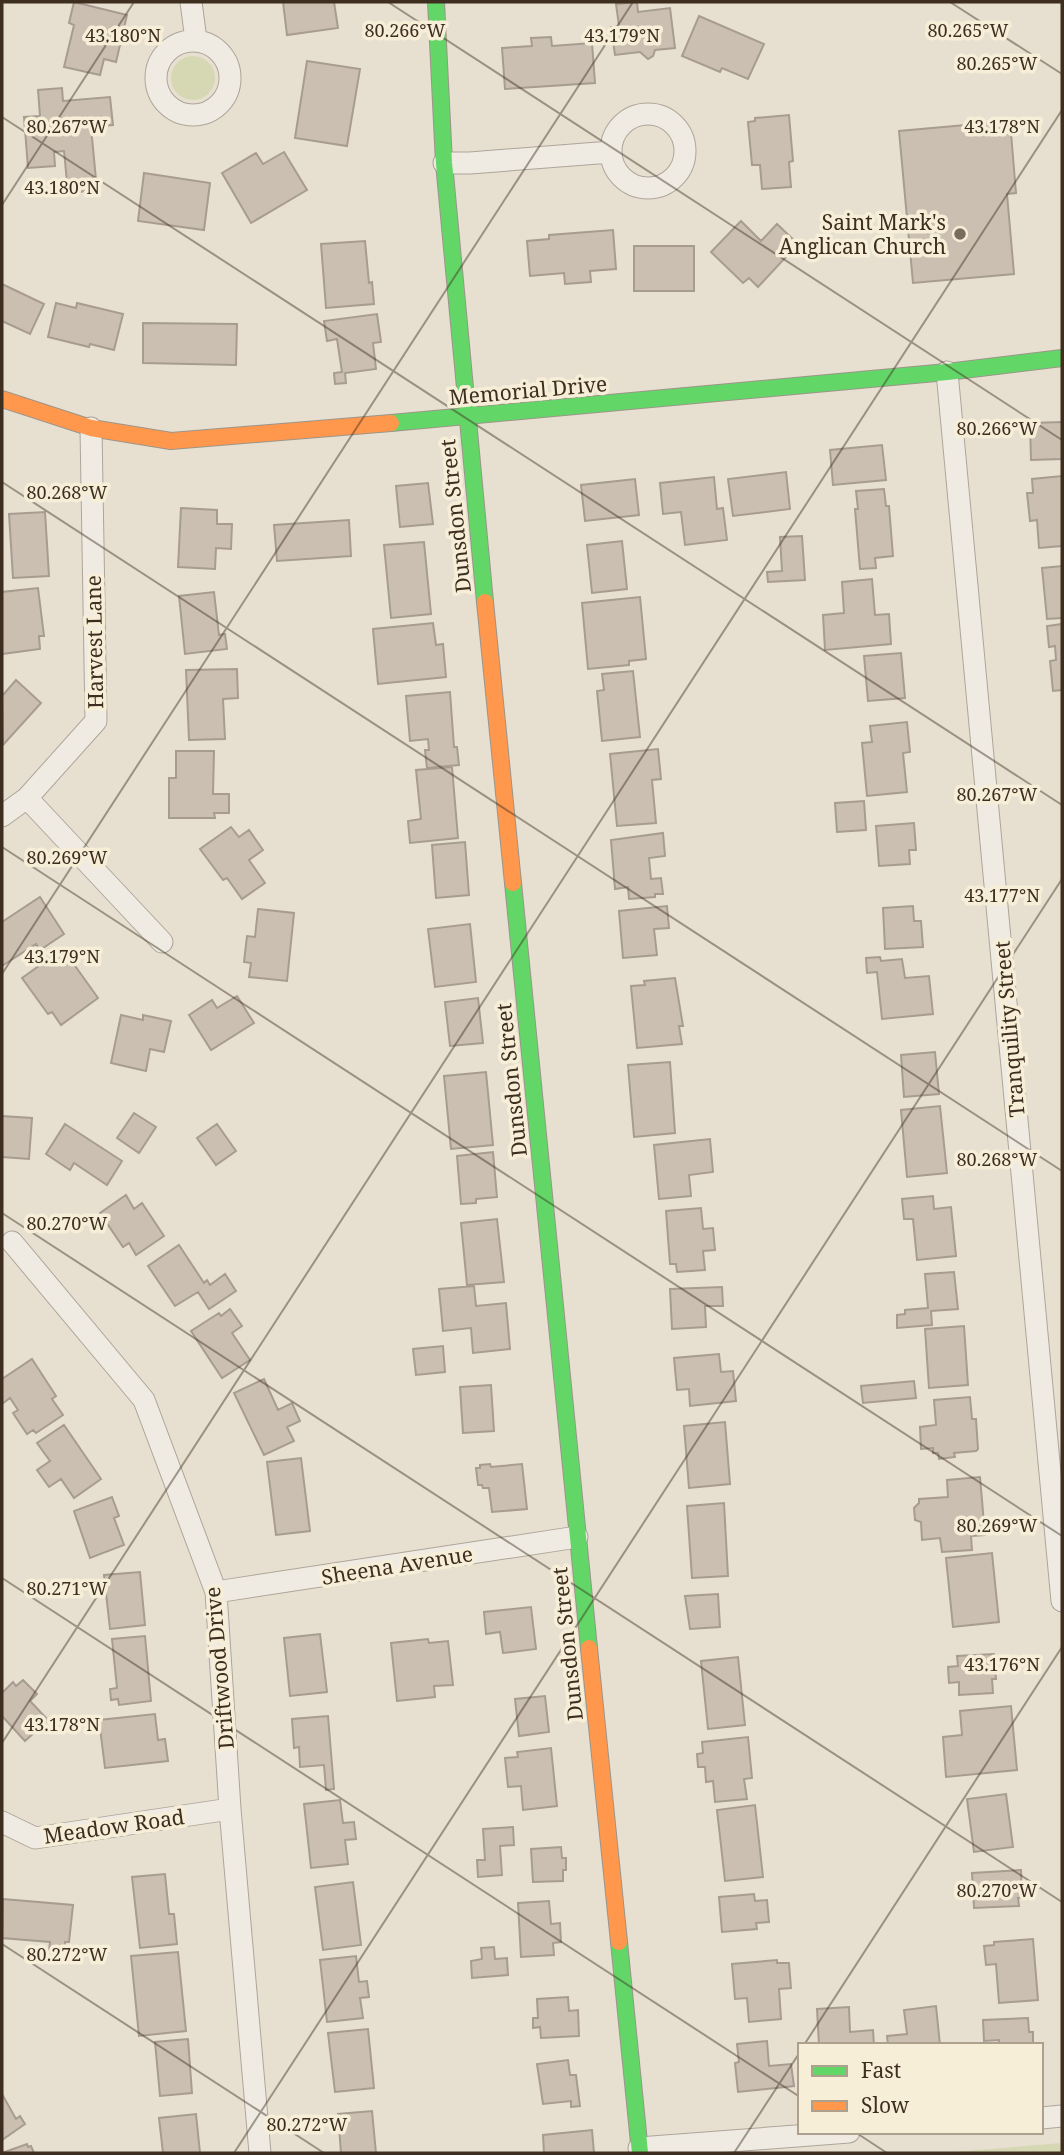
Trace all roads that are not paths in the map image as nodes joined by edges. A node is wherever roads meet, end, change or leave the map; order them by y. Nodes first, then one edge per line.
1 (191, 2) edge
2 (436, 2) edge
3 (196, 40) dead end
4 (611, 152) dead end
5 (444, 163) junction
6 (1062, 358) edge
7 (947, 372) junction
8 (2, 399) edge
9 (466, 417) junction
10 (91, 428) junction
11 (27, 798) junction
12 (2, 816) edge
13 (162, 942) dead end
14 (12, 1242) dead end
15 (1058, 1495) edge
16 (578, 1537) junction
17 (216, 1592) junction
18 (1062, 1601) edge
19 (230, 1809) junction
20 (2, 1822) edge
21 (1062, 2116) edge
22 (1043, 2118) edge
23 (827, 2134) edge
24 (640, 2151) edge
25 (260, 2153) edge

1 - 3 street
2 - 5 main road, Dunsdon Street
4 - 5 street
5 - 9 main road, Dunsdon Street
6 - 7 main road, Memorial Drive
7 - 9 main road, Memorial Drive
7 - 15 street, Tranquility Street
8 - 10 main road, Memorial Drive
9 - 10 main road, Memorial Drive
9 - 16 main road, Dunsdon Street
10 - 11 street, Harvest Lane
11 - 12 street, Harvest Lane
11 - 13 street
14 - 17 street, Driftwood Drive
15 - 18 street, Tranquility Street
16 - 17 street, Sheena Avenue
16 - 24 main road, Dunsdon Street
17 - 19 street, Driftwood Drive
19 - 20 street, Meadow Road
19 - 25 street, Driftwood Drive
21 - 22 street
23 - 24 street

